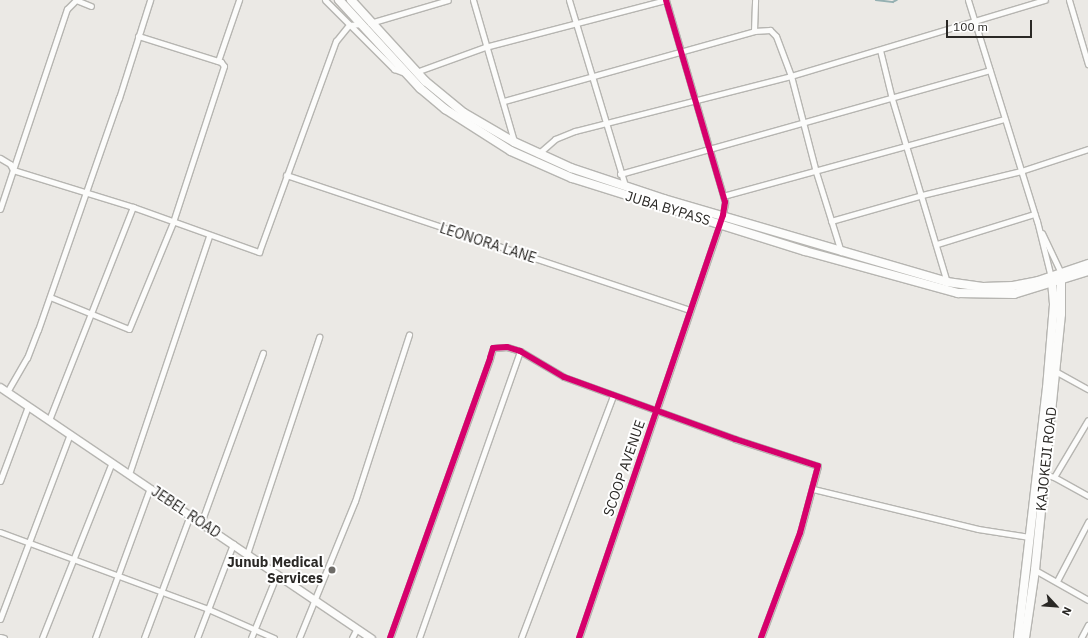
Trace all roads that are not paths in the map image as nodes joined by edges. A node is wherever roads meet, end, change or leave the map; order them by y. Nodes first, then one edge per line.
1 (150, 0) edge
2 (239, 0) edge
3 (325, 0) edge
4 (339, 0) edge
5 (351, 0) edge
6 (448, 0) edge
7 (473, 0) edge
8 (569, 0) edge
9 (666, 0) edge
10 (756, 0) edge
11 (968, 0) edge
12 (1045, 0) edge
13 (1069, 0) edge
14 (91, 6) dead end
15 (370, 22) junction
16 (576, 23) junction
17 (976, 23) junction
18 (349, 24) junction
19 (361, 24) junction
20 (754, 31) junction
21 (138, 36) junction
22 (1088, 42) edge
23 (1082, 43) junction
24 (485, 47) junction
25 (880, 50) junction
26 (682, 53) junction
27 (218, 61) junction
28 (1088, 64) edge
29 (990, 70) junction
30 (416, 72) junction
31 (407, 75) junction
32 (591, 76) junction
33 (791, 76) junction
34 (892, 99) junction
35 (504, 101) junction
36 (697, 101) junction
37 (1005, 119) junction
38 (605, 123) junction
39 (802, 124) junction
40 (514, 142) junction
41 (906, 146) junction
42 (710, 148) junction
43 (1088, 148) edge
44 (538, 154) junction
45 (0, 158) edge
46 (13, 170) junction
47 (1021, 171) junction
48 (816, 172) junction
49 (620, 174) junction
50 (286, 175) junction
51 (625, 185) junction
52 (85, 194) junction
53 (922, 195) junction
54 (723, 196) junction
55 (133, 207) junction
56 (0, 208) edge
57 (1034, 214) junction
58 (723, 215) junction
59 (831, 221) junction
60 (1037, 221) junction
61 (173, 222) junction
62 (719, 224) junction
63 (210, 236) junction
64 (937, 244) junction
65 (841, 252) junction
66 (1088, 264) edge
67 (1088, 271) edge
68 (1062, 277) junction
69 (1052, 280) junction
70 (948, 282) junction
71 (50, 297) junction
72 (690, 310) junction
73 (92, 313) junction
74 (409, 335) dead end
75 (319, 338) dead end
76 (520, 351) junction
77 (263, 353) dead end
78 (1055, 371) junction
79 (0, 387) edge
80 (1088, 389) edge
81 (7, 392) junction
82 (613, 396) junction
83 (28, 406) junction
84 (656, 412) junction
85 (49, 420) junction
86 (1088, 420) edge
87 (70, 434) junction
88 (112, 462) junction
89 (130, 474) junction
90 (1044, 474) junction
91 (1054, 477) junction
92 (0, 481) edge
93 (150, 488) junction
94 (813, 489) junction
95 (1088, 496) edge
96 (190, 515) junction
97 (1088, 522) edge
98 (201, 523) junction
99 (0, 532) edge
100 (1029, 537) junction
101 (29, 543) junction
102 (233, 544) junction
103 (247, 554) junction
104 (72, 558) junction
105 (1035, 570) junction
106 (277, 574) junction
107 (118, 575) junction
108 (1056, 581) junction
109 (161, 591) junction
110 (316, 600) junction
111 (1088, 600) edge
112 (208, 609) junction
113 (0, 619) edge
114 (1088, 625) edge
115 (356, 628) junction
116 (254, 630) junction
117 (0, 636) edge
118 (4, 638) edge
119 (42, 638) edge
120 (95, 638) edge
121 (144, 638) edge
122 (197, 638) edge
123 (251, 638) edge
124 (274, 638) edge
125 (299, 638) edge
126 (352, 638) edge
127 (371, 638) edge
128 (390, 638) edge
129 (419, 638) edge
130 (520, 638) edge
131 (579, 638) edge
132 (761, 638) edge
133 (1018, 638) edge
134 (1025, 638) edge
135 (1080, 638) edge

1 - 21 street
2 - 27 street
3 - 18 street
4 - 19 main road, JUBA BYPASS
5 - 15 main road, JUBA BYPASS
6 - 15 street
7 - 24 street
8 - 16 street
9 - 16 street
9 - 26 street
10 - 20 street
11 - 17 street
12 - 17 street
13 - 23 street
14 - 46 street
15 - 19 street
15 - 30 main road, JUBA BYPASS
16 - 24 street
16 - 32 street
17 - 25 street
17 - 29 street
18 - 19 street
18 - 31 street
18 - 50 street
19 - 31 main road, JUBA BYPASS
20 - 26 street
20 - 33 street
21 - 27 street
21 - 52 street
22 - 23 street
23 - 28 street
24 - 30 street
24 - 35 street
25 - 33 street
25 - 34 street
26 - 32 street
26 - 36 street
27 - 61 street
29 - 34 street
29 - 37 street
30 - 40 main road, JUBA BYPASS
31 - 62 main road, JUBA BYPASS
32 - 35 street
32 - 38 street
33 - 36 street
33 - 39 street
34 - 39 street
34 - 41 street
35 - 40 street
36 - 38 street
36 - 42 street
37 - 41 street
37 - 47 street
38 - 44 street
38 - 49 street
39 - 42 street
39 - 48 street
40 - 44 main road, JUBA BYPASS
41 - 48 street
41 - 53 street
42 - 49 street
42 - 54 street
43 - 47 street
44 - 51 main road, JUBA BYPASS
45 - 46 street
46 - 52 street
46 - 56 street
47 - 53 street
47 - 57 street
48 - 54 street
48 - 59 street
49 - 51 street
50 - 63 street
50 - 72 street, LEONORA LANE
51 - 58 main road, JUBA BYPASS
52 - 55 street
52 - 71 street
53 - 59 street
53 - 64 street
54 - 58 street
55 - 61 street
55 - 73 street
57 - 60 street
57 - 64 street
58 - 62 street, SCOOP AVENUE
58 - 65 main road, JUBA BYPASS
59 - 65 street
60 - 68 street
60 - 69 street
61 - 63 street
61 - 73 street
62 - 69 main road, JUBA BYPASS
62 - 72 street, SCOOP AVENUE
63 - 89 street
64 - 70 street
65 - 70 main road, JUBA BYPASS
66 - 68 main road
67 - 68 main road
68 - 69 main road
68 - 78 main road, KAJOKEJI ROAD
69 - 70 main road, JUBA BYPASS
69 - 100 main road, KAJOKEJI ROAD
71 - 73 street
71 - 81 street
72 - 84 street, SCOOP AVENUE
73 - 85 street
74 - 110 street
75 - 103 street
76 - 82 street
76 - 128 street
76 - 129 street
77 - 98 street
78 - 80 street
78 - 90 main road, KAJOKEJI ROAD
79 - 81 main road, JEBEL ROAD
81 - 83 main road, JEBEL ROAD
82 - 84 street
82 - 130 street
83 - 85 main road, JEBEL ROAD
83 - 92 street
84 - 94 street
84 - 131 street, SCOOP AVENUE
85 - 87 main road, JEBEL ROAD
86 - 91 street
87 - 88 main road, JEBEL ROAD
87 - 101 street
88 - 89 main road, JEBEL ROAD
88 - 104 street
89 - 93 main road, JEBEL ROAD
90 - 91 street
90 - 105 main road, KAJOKEJI ROAD
91 - 95 street
93 - 96 main road, JEBEL ROAD
93 - 107 street
94 - 100 street
94 - 132 street
96 - 98 main road, JEBEL ROAD
96 - 109 street
97 - 108 street
98 - 102 main road, JEBEL ROAD
99 - 101 street
100 - 133 main road, KAJOKEJI ROAD
101 - 104 street
101 - 113 street
102 - 103 main road, JEBEL ROAD
102 - 112 street
103 - 106 main road, JEBEL ROAD
104 - 107 street
104 - 119 street
105 - 108 street
105 - 134 main road, KAJOKEJI ROAD
106 - 110 main road, JEBEL ROAD
106 - 116 street
107 - 109 street
107 - 120 street
108 - 111 street
109 - 112 street
109 - 121 street
110 - 115 main road, JEBEL ROAD
110 - 125 street
112 - 116 street
112 - 122 street
114 - 135 street
115 - 126 street
115 - 127 main road, JEBEL ROAD
116 - 123 street
116 - 124 street
117 - 118 street

